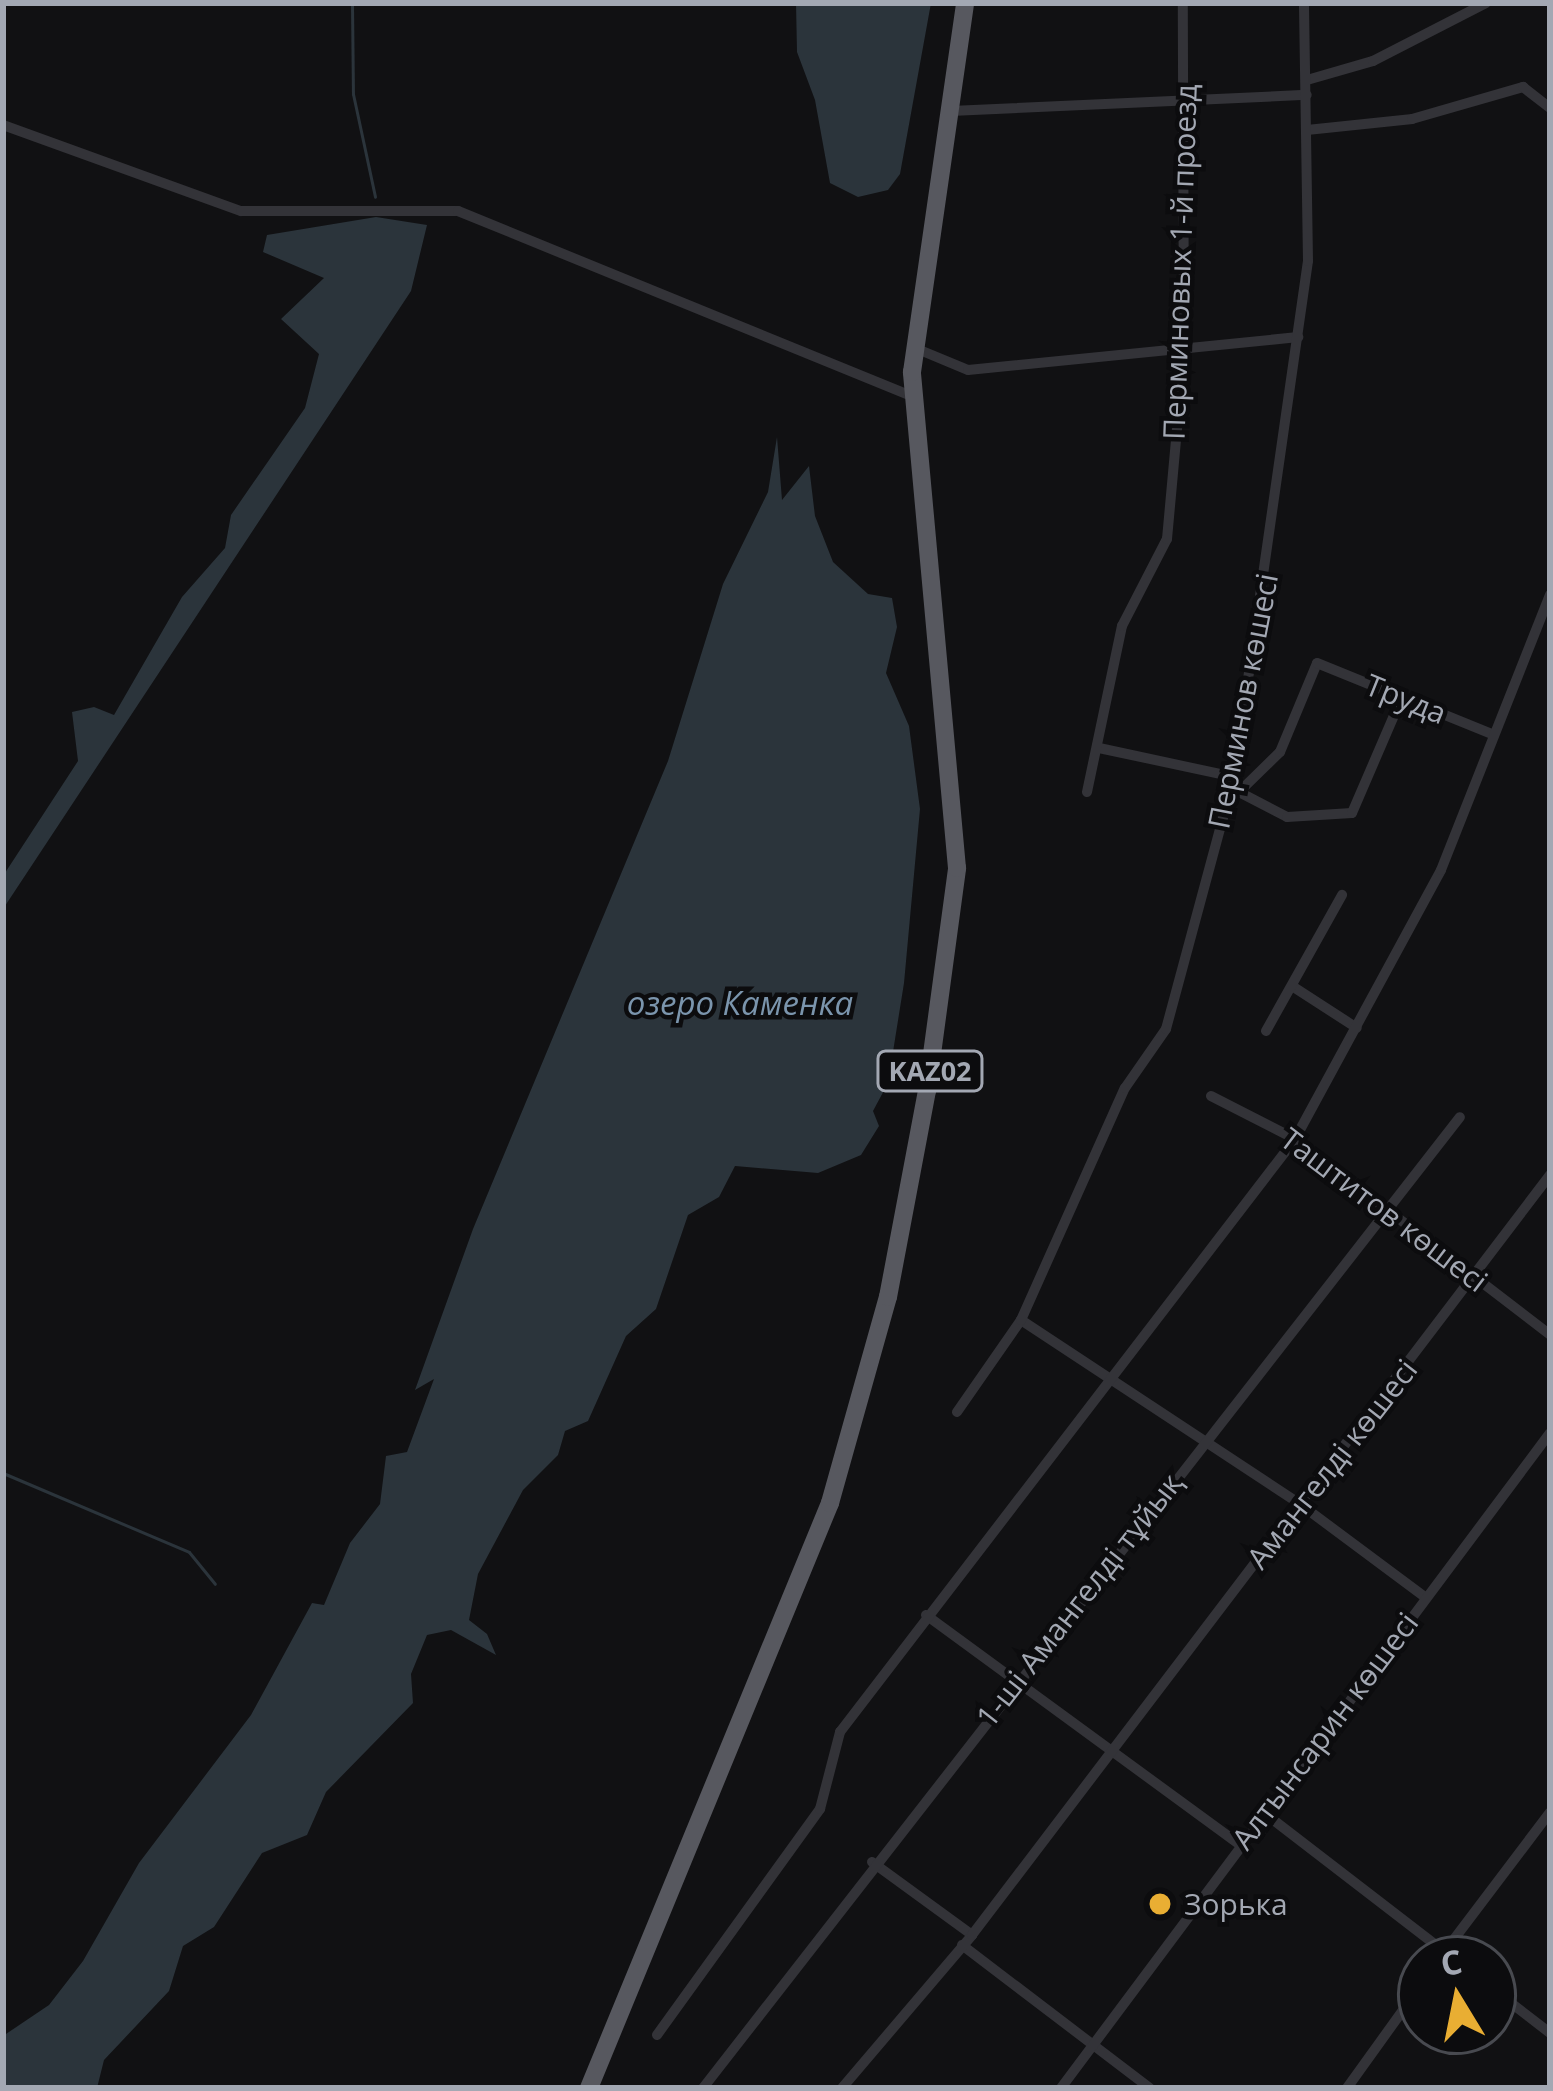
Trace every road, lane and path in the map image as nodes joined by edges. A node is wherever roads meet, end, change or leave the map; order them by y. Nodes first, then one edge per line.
1 (965, 3) edge
2 (1183, 3) edge
3 (1304, 3) edge
4 (1486, 3) edge
5 (1306, 80) junction
6 (1307, 95) junction
7 (1187, 100) junction
8 (1550, 109) edge
9 (951, 111) junction
10 (3, 125) edge
11 (1307, 130) junction
12 (1298, 337) junction
13 (915, 348) junction
14 (1184, 352) junction
15 (912, 396) junction
16 (1550, 595) edge
17 (1402, 697) junction
18 (1494, 735) junction
19 (1099, 748) junction
20 (1235, 786) junction
21 (1087, 792) dead end
22 (1342, 895) dead end
23 (1292, 986) junction
24 (1357, 1028) junction
25 (1267, 1031) dead end
26 (1210, 1096) dead end
27 (1460, 1117) dead end
28 (1294, 1139) junction
29 (1550, 1175) edge
30 (1388, 1211) junction
31 (1475, 1278) junction
32 (1021, 1321) junction
33 (1550, 1335) edge
34 (1109, 1378) junction
35 (957, 1412) dead end
36 (1550, 1433) edge
37 (1204, 1441) junction
38 (1300, 1504) junction
39 (1426, 1598) junction
40 (926, 1615) junction
41 (1015, 1680) junction
42 (1111, 1750) junction
43 (1264, 1812) junction
44 (1550, 1812) edge
45 (1239, 1844) junction
46 (872, 1862) junction
47 (972, 1935) junction
48 (1418, 1935) edge
49 (1462, 1935) edge
50 (962, 1945) junction
51 (1517, 2007) edge
52 (1397, 2018) edge
53 (1550, 2032) edge
54 (657, 2035) dead end
55 (1089, 2042) junction
56 (590, 2088) edge
57 (704, 2088) edge
58 (842, 2088) edge
59 (1060, 2088) edge
60 (1150, 2088) edge
61 (1347, 2088) edge

1 - 9 highway, KAZ02
2 - 7 street, Перминовых 1-й проезд
3 - 5 street, Перминов көшесі
4 - 5 street
5 - 6 street, Перминов көшесі
6 - 7 street
6 - 11 street, Перминов көшесі
7 - 9 street
7 - 14 street, Перминовых 1-й проезд
8 - 11 street
9 - 13 highway, KAZ02
10 - 15 street
11 - 12 street, Перминов көшесі
12 - 14 street
12 - 20 street, Перминов көшесі
13 - 14 street
13 - 15 highway, KAZ02
14 - 19 street, Перминовых 1-й проезд
15 - 56 highway, KAZ02
16 - 18 street
17 - 18 street, Труда
17 - 20 street, Труда
17 - 20 street
18 - 24 street
19 - 20 street
19 - 21 street, Перминовых 1-й проезд
20 - 32 street, Перминов көшесі
22 - 23 street
23 - 24 street
23 - 25 street
24 - 28 street
26 - 28 street, Таштитов көшесі
27 - 30 street, 1-ші Амангелді тұйық
28 - 30 street, Таштитов көшесі
28 - 34 street
29 - 31 street, Амангелді көшесі
30 - 31 street, Таштитов көшесі
30 - 37 street, 1-ші Амангелді тұйық
31 - 33 street, Таштитов көшесі
31 - 38 street, Амангелді көшесі
32 - 34 street
32 - 35 street, Перминов көшесі
34 - 37 street
34 - 40 street
36 - 39 street, Алтынсарин көшесі
37 - 38 street
37 - 41 street, 1-ші Амангелді тұйық
38 - 39 street
38 - 42 street, Амангелді көшесі
39 - 43 street, Алтынсарин көшесі
40 - 41 street
40 - 54 street
41 - 42 street
41 - 46 street, 1-ші Амангелді тұйық
42 - 45 street
42 - 47 street, Амангелді көшесі
43 - 45 street, Алтынсарин көшесі
43 - 48 street
44 - 49 street
45 - 55 street, Алтынсарин көшесі
46 - 47 street
46 - 57 street, 1-ші Амангелді тұйық
47 - 50 street, Амангелді көшесі
50 - 55 street
50 - 58 street, Амангелді көшесі
51 - 53 street
52 - 61 street
55 - 59 street, Алтынсарин көшесі
55 - 60 street

